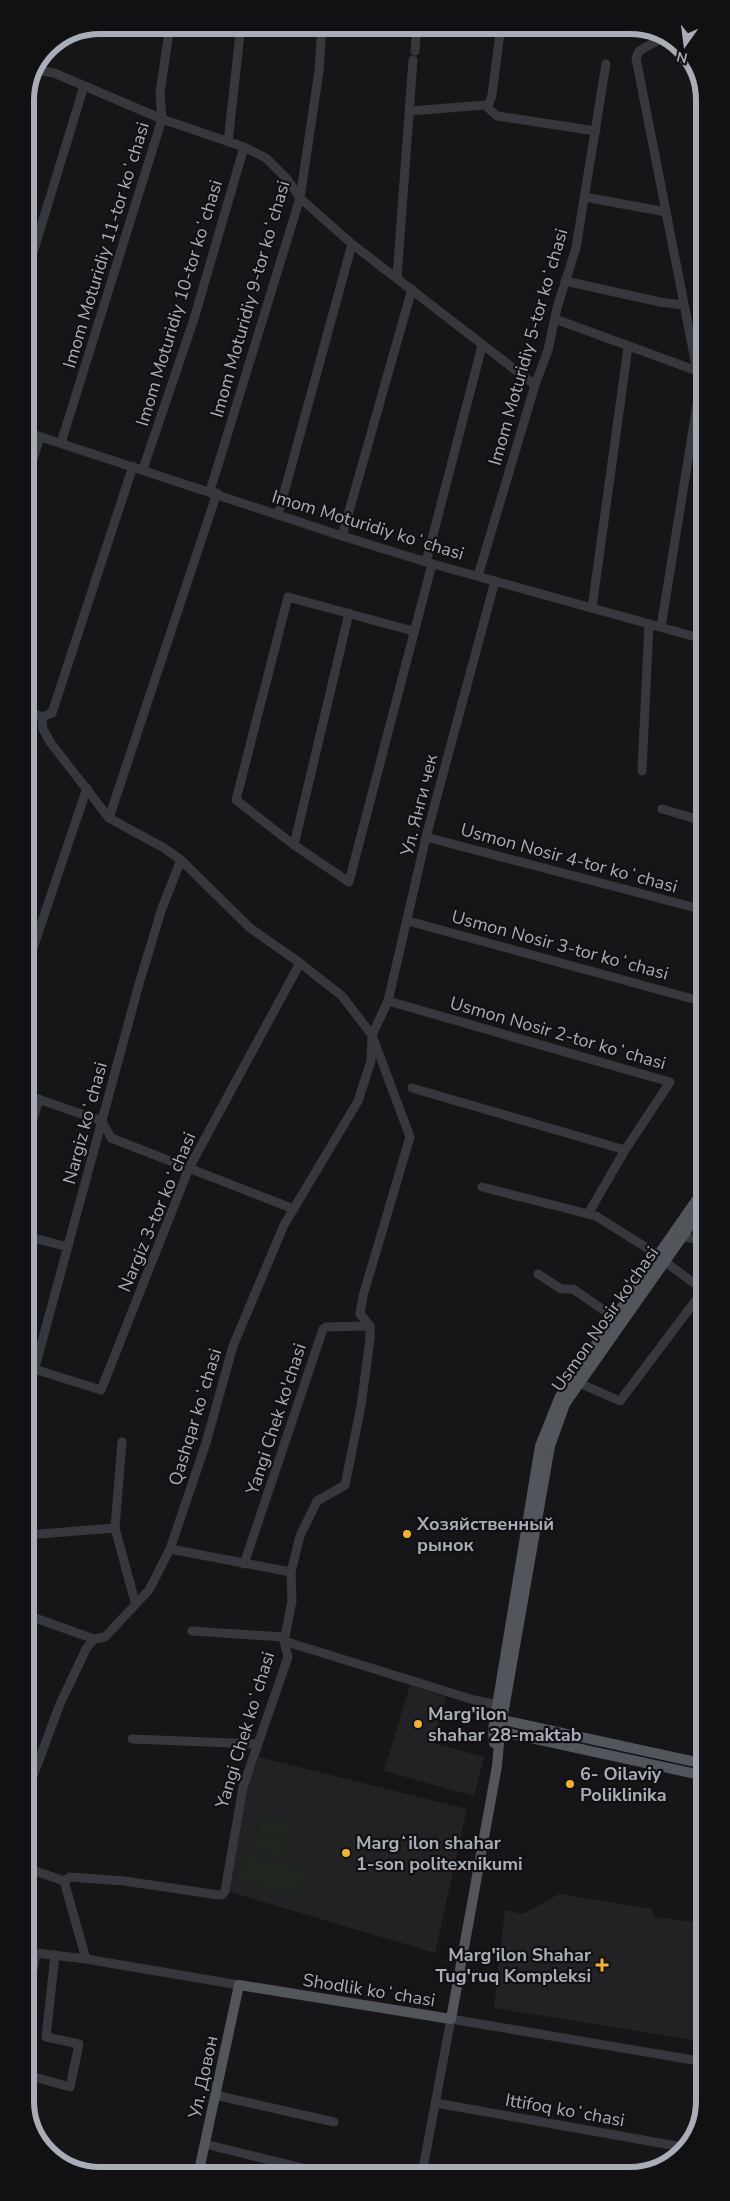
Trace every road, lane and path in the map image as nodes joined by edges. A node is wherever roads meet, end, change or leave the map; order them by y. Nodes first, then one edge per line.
1 (169, 34) edge
2 (240, 34) edge
3 (321, 34) edge
4 (416, 34) edge
5 (500, 34) edge
6 (658, 40) edge
7 (606, 64) dead end
8 (41, 71) edge
9 (84, 86) junction
10 (485, 105) junction
11 (410, 110) junction
12 (162, 119) junction
13 (596, 131) junction
14 (228, 142) junction
15 (244, 147) junction
16 (585, 197) junction
17 (300, 198) junction
18 (666, 212) junction
19 (352, 244) junction
20 (34, 250) edge
21 (397, 277) junction
22 (565, 281) junction
23 (412, 289) junction
24 (683, 305) junction
25 (555, 319) junction
26 (482, 346) junction
27 (628, 347) junction
28 (696, 356) edge
29 (696, 371) edge
30 (536, 385) junction
31 (696, 411) edge
32 (34, 434) edge
33 (40, 436) junction
34 (61, 443) junction
35 (34, 456) edge
36 (133, 466) junction
37 (144, 469) junction
38 (214, 492) junction
39 (278, 515) junction
40 (342, 536) junction
41 (429, 563) junction
42 (478, 576) junction
43 (495, 581) junction
44 (592, 608) junction
45 (349, 613) junction
46 (649, 624) junction
47 (661, 627) junction
48 (413, 631) junction
49 (696, 637) edge
50 (34, 714) edge
51 (42, 717) junction
52 (642, 771) dead end
53 (87, 788) junction
54 (662, 809) dead end
55 (109, 818) junction
56 (696, 819) edge
57 (426, 837) junction
58 (294, 845) junction
59 (181, 860) junction
60 (696, 908) edge
61 (408, 920) junction
62 (34, 945) edge
63 (300, 963) junction
64 (696, 1000) edge
65 (388, 1001) junction
66 (372, 1035) junction
67 (412, 1088) dead end
68 (34, 1097) edge
69 (39, 1099) junction
70 (34, 1116) edge
71 (102, 1122) junction
72 (625, 1150) junction
73 (189, 1168) junction
74 (482, 1187) dead end
75 (696, 1202) edge
76 (294, 1209) junction
77 (588, 1214) junction
78 (696, 1217) edge
79 (682, 1236) junction
80 (34, 1238) edge
81 (696, 1240) edge
82 (68, 1247) junction
83 (661, 1258) junction
84 (538, 1274) dead end
85 (696, 1284) edge
86 (641, 1287) junction
87 (696, 1300) edge
88 (615, 1318) junction
89 (370, 1326) junction
90 (34, 1369) joint
91 (579, 1383) junction
92 (122, 1442) dead end
93 (115, 1528) junction
94 (34, 1534) edge
95 (170, 1548) junction
96 (244, 1564) junction
97 (291, 1572) junction
98 (136, 1602) junction
99 (34, 1618) edge
100 (192, 1632) dead end
101 (94, 1639) junction
102 (284, 1639) junction
103 (502, 1706) junction
104 (499, 1719) junction
105 (497, 1731) junction
106 (132, 1739) dead end
107 (257, 1744) junction
108 (34, 1757) edge
109 (39, 1760) junction
110 (696, 1762) edge
111 (34, 1773) edge
112 (696, 1774) edge
113 (34, 1870) edge
114 (64, 1881) junction
115 (34, 1952) edge
116 (56, 1955) junction
117 (86, 1959) junction
118 (239, 1985) junction
119 (451, 2019) junction
120 (696, 2060) edge
121 (34, 2077) edge
122 (215, 2095) junction
123 (436, 2103) junction
124 (334, 2122) dead end
125 (205, 2144) junction
126 (678, 2146) edge
127 (200, 2167) edge
128 (298, 2167) edge
129 (423, 2167) edge

1 - 12 street, Imom Moturidiy 11-tor koʻchasi
2 - 14 street
3 - 17 street, Imom Moturidiy 9-tor koʻchasi
4 - 11 street
5 - 10 street
6 - 18 street
7 - 13 street, Imom Moturidiy 5-tor koʻchasi
8 - 9 street
9 - 12 street
9 - 20 street
10 - 11 street
10 - 13 street
11 - 21 street
12 - 14 street
12 - 34 street, Imom Moturidiy 11-tor koʻchasi
13 - 16 street, Imom Moturidiy 5-tor koʻchasi
14 - 15 street
15 - 17 street
15 - 37 street, Imom Moturidiy 10-tor koʻchasi
16 - 18 street
16 - 22 street, Imom Moturidiy 5-tor koʻchasi
17 - 19 street
17 - 38 street, Imom Moturidiy 9-tor koʻchasi
18 - 24 street
19 - 21 street
19 - 39 street
21 - 23 street
22 - 24 street
22 - 25 street, Imom Moturidiy 5-tor koʻchasi
23 - 26 street
23 - 40 street
24 - 28 street
25 - 27 street
25 - 30 street, Imom Moturidiy 5-tor koʻchasi
26 - 30 street
26 - 41 street
27 - 29 street
27 - 44 street
30 - 42 street, Imom Moturidiy 5-tor koʻchasi
31 - 47 street
32 - 33 street, Imom Moturidiy koʻchasi
33 - 34 street, Imom Moturidiy koʻchasi
33 - 35 street
34 - 36 street, Imom Moturidiy koʻchasi
36 - 37 street, Imom Moturidiy koʻchasi
36 - 51 street
37 - 38 street, Imom Moturidiy koʻchasi
38 - 39 street, Imom Moturidiy koʻchasi
38 - 55 street, Imom Moturidiy 9-tor koʻchasi
39 - 40 street, Imom Moturidiy koʻchasi
40 - 41 street, Imom Moturidiy koʻchasi
41 - 42 street, Imom Moturidiy koʻchasi
41 - 48 street
42 - 43 street, Imom Moturidiy koʻchasi
43 - 44 street, Imom Moturidiy koʻchasi
43 - 57 street, Ул. Янги чек
44 - 46 street, Imom Moturidiy koʻchasi
45 - 48 street
45 - 58 street
45 - 58 street
46 - 47 street, Imom Moturidiy koʻchasi
46 - 52 street
47 - 49 street, Imom Moturidiy koʻchasi
48 - 58 street
50 - 51 street
51 - 53 street
53 - 55 street
53 - 62 street
54 - 56 street
55 - 59 street
57 - 60 street, Usmon Nosir 4-tor koʻchasi
57 - 61 street, Ул. Янги чек
59 - 63 street
59 - 71 street, Nargiz koʻchasi
61 - 64 street, Usmon Nosir 3-tor koʻchasi
61 - 65 street, Ул. Янги чек
63 - 66 street
63 - 73 street, Nargiz 3-tor koʻchasi
65 - 66 street, Ул. Янги чек
65 - 72 street, Usmon Nosir 2-tor koʻchasi
66 - 76 street, Qashqar koʻchasi
66 - 89 street, Yangi Chek koʻchasi
67 - 72 street
68 - 69 street
69 - 70 street
69 - 71 street
71 - 73 street
71 - 82 street, Nargiz koʻchasi
72 - 77 street, Usmon Nosir 2-tor koʻchasi
73 - 76 street
73 - 90 street, Nargiz 3-tor koʻchasi
74 - 77 street
75 - 83 main road, Usmon Nosir ko‘chasi
76 - 95 street, Qashqar koʻchasi
77 - 83 street
78 - 79 main road, Usmon Nosir ko‘chasi
79 - 81 street
79 - 83 main road, Usmon Nosir ko‘chasi
80 - 82 street
82 - 90 street, Nargiz koʻchasi
83 - 85 street
83 - 86 main road, Usmon Nosir ko‘chasi
84 - 88 street
86 - 88 main road, Usmon Nosir ko‘chasi
86 - 91 main road, Usmon Nosir ko‘chasi
87 - 91 street
88 - 103 main road, Usmon Nosir ko‘chasi
89 - 96 street, Yangi Chek ko'chasi
89 - 97 street, Yangi Chek koʻchasi
91 - 103 main road, Usmon Nosir ko‘chasi
92 - 93 street
93 - 94 street
93 - 98 street
95 - 96 street
95 - 98 street, Qashqar koʻchasi
96 - 97 street
97 - 102 street, Yangi Chek koʻchasi
98 - 101 street, Qashqar koʻchasi
99 - 101 street
100 - 102 street
101 - 109 street, Qashqar koʻchasi
102 - 103 street
102 - 107 street, Yangi Chek koʻchasi
103 - 104 main road, Usmon Nosir ko‘chasi
104 - 105 main road, Usmon Nosir ko‘chasi
104 - 110 main road
105 - 112 main road
105 - 119 main road, Usmon Nosir ko‘chasi
106 - 107 street
107 - 114 street, Yangi Chek koʻchasi
108 - 109 street
109 - 111 street, Qashqar koʻchasi
113 - 114 street
114 - 117 street
115 - 116 street, Shodlik koʻchasi
116 - 117 street, Shodlik koʻchasi
116 - 121 street
117 - 118 street, Shodlik koʻchasi
118 - 119 main road, Shodlik koʻchasi
118 - 122 main road, Ул. Довон
119 - 120 street, Shodlik koʻchasi
119 - 123 street
122 - 124 street
122 - 125 main road, Ул. Довон
123 - 126 street, Ittifoq koʻchasi
123 - 129 street
125 - 127 main road, Ул. Довон
125 - 128 street

